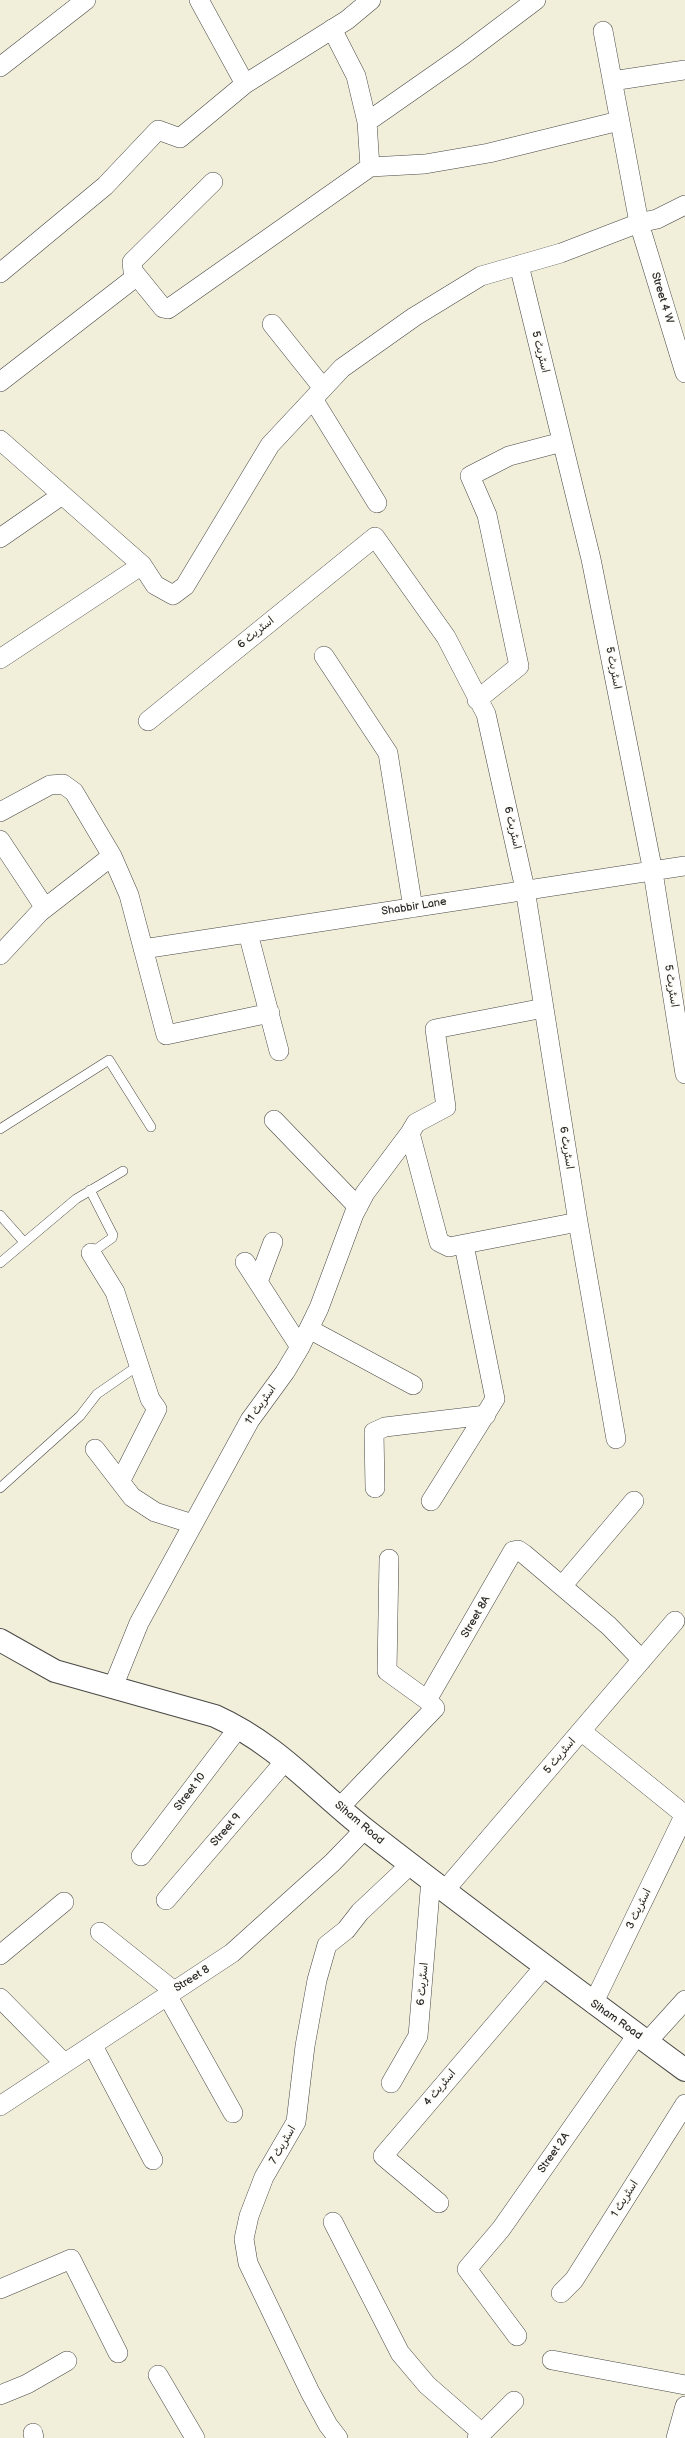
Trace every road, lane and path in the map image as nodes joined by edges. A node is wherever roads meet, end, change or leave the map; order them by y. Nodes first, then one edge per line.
1 (86, 0) edge
2 (199, 0) edge
3 (371, 0) edge
4 (536, 0) edge
5 (332, 29) junction
6 (603, 32) dead end
7 (0, 67) edge
8 (685, 70) edge
9 (612, 81) junction
10 (245, 84) junction
11 (619, 121) junction
12 (367, 122) junction
13 (370, 167) junction
14 (212, 182) dead end
15 (685, 205) edge
16 (639, 223) junction
17 (519, 265) junction
18 (2, 267) edge
19 (137, 276) junction
20 (272, 324) dead end
21 (685, 373) edge
22 (0, 382) edge
23 (318, 394) junction
24 (0, 440) edge
25 (562, 442) junction
26 (62, 495) junction
27 (377, 504) dead end
28 (0, 538) edge
29 (142, 566) junction
30 (324, 656) dead end
31 (0, 659) edge
32 (477, 700) junction
33 (148, 721) dead end
34 (0, 812) edge
35 (0, 840) edge
36 (112, 856) junction
37 (685, 866) edge
38 (653, 872) junction
39 (525, 889) junction
40 (45, 908) junction
41 (413, 908) junction
42 (248, 933) junction
43 (143, 949) junction
44 (0, 955) edge
45 (544, 1008) junction
46 (270, 1013) junction
47 (279, 1051) dead end
48 (685, 1074) edge
49 (274, 1120) dead end
50 (151, 1127) dead end
51 (0, 1129) edge
52 (412, 1137) junction
53 (123, 1171) dead end
54 (90, 1190) junction
55 (358, 1207) junction
56 (0, 1216) edge
57 (578, 1222) junction
58 (24, 1242) junction
59 (273, 1242) dead end
60 (464, 1245) junction
61 (90, 1253) joint
62 (246, 1262) dead end
63 (0, 1263) edge
64 (258, 1282) junction
65 (308, 1329) junction
66 (300, 1347) junction
67 (139, 1365) junction
68 (413, 1385) dead end
69 (486, 1415) junction
70 (616, 1439) dead end
71 (94, 1449) dead end
72 (121, 1480) junction
73 (0, 1488) edge
74 (375, 1488) dead end
75 (431, 1501) dead end
76 (634, 1501) dead end
77 (193, 1524) junction
78 (389, 1558) dead end
79 (562, 1586) junction
80 (675, 1621) dead end
81 (0, 1640) edge
82 (642, 1660) junction
83 (113, 1688) junction
84 (427, 1700) junction
85 (239, 1727) junction
86 (581, 1731) junction
87 (286, 1760) junction
88 (340, 1807) junction
89 (685, 1815) edge
90 (365, 1829) junction
91 (142, 1856) dead end
92 (411, 1864) junction
93 (438, 1885) junction
94 (166, 1900) dead end
95 (64, 1902) dead end
96 (100, 1932) dead end
97 (0, 1955) edge
98 (545, 1966) junction
99 (171, 1993) junction
100 (0, 1998) edge
101 (685, 2000) edge
102 (593, 2004) junction
103 (642, 2039) junction
104 (93, 2046) junction
105 (64, 2064) junction
106 (685, 2070) edge
107 (391, 2083) dead end
108 (685, 2104) edge
109 (0, 2106) edge
110 (233, 2113) dead end
111 (153, 2160) dead end
112 (438, 2203) dead end
113 (333, 2222) dead end
114 (0, 2289) edge
115 (561, 2293) dead end
116 (517, 2336) dead end
117 (118, 2353) dead end
118 (552, 2360) dead end
119 (67, 2362) dead end
120 (158, 2375) dead end
121 (685, 2385) edge
122 (0, 2395) edge
123 (514, 2401) dead end
124 (685, 2406) edge
125 (480, 2436) edge
126 (196, 2438) edge
127 (338, 2438) edge
128 (676, 2438) edge

1 - 7 street
2 - 10 street
3 - 5 street
4 - 12 street
5 - 10 street
5 - 12 street
6 - 9 street, Street 4 W
8 - 9 street
9 - 11 street, Street 4 W
10 - 18 street
11 - 13 street
11 - 16 street, Street 4 W
12 - 13 street
13 - 19 street
14 - 19 street
15 - 16 street
16 - 17 street
16 - 21 street, Street 4 W
17 - 23 street
17 - 25 street, اسٹریٹ 5
19 - 22 street
20 - 23 street
23 - 27 street
23 - 29 street
24 - 26 street
25 - 32 street
25 - 38 street, اسٹریٹ 5
26 - 28 street
26 - 29 street
29 - 31 street
30 - 41 street
32 - 33 street, اسٹریٹ 6
32 - 39 street, اسٹریٹ 6
34 - 36 street
35 - 40 street
36 - 40 street
36 - 43 street
37 - 38 street, Shabbir Lane
38 - 39 street, Shabbir Lane
38 - 48 street, اسٹریٹ 5
39 - 41 street, Shabbir Lane
39 - 45 street, اسٹریٹ 6
40 - 44 street
41 - 42 street, Shabbir Lane
42 - 43 street, Shabbir Lane
42 - 46 street
43 - 46 street
45 - 52 street, اسٹریٹ 11
45 - 57 street, اسٹریٹ 6
46 - 47 street
49 - 55 street
50 - 51 lane
52 - 55 street, اسٹریٹ 11
52 - 60 street
53 - 54 lane
54 - 58 lane
54 - 61 lane
55 - 65 street, اسٹریٹ 11
56 - 58 lane
57 - 60 street
57 - 70 street, اسٹریٹ 6
58 - 63 lane
59 - 64 street
60 - 69 street
61 - 67 street
62 - 64 street
64 - 66 street
65 - 66 street, اسٹریٹ 11
65 - 68 street
66 - 77 street, اسٹریٹ 11
67 - 72 street
67 - 73 lane
69 - 74 street
69 - 75 street
71 - 72 street
72 - 77 street
76 - 79 street
77 - 83 street, اسٹریٹ 11
78 - 84 street
79 - 82 street, Street 8A
79 - 84 street, Street 8A
80 - 82 street, اسٹریٹ 5
81 - 83 street, Siham Road
82 - 86 street, اسٹریٹ 5
83 - 85 street, Siham Road
84 - 88 street
85 - 87 street, Siham Road
85 - 91 street, Street 10
86 - 89 street
86 - 93 street, اسٹریٹ 5
87 - 88 street, Siham Road
87 - 94 street, Street 9
88 - 90 street, Siham Road
89 - 102 street, اسٹریٹ 3
90 - 92 street, Siham Road
90 - 99 street, Street 8
92 - 93 street, Siham Road
92 - 127 street, اسٹریٹ 7
93 - 98 street, Siham Road
93 - 107 street, اسٹریٹ 6
95 - 97 street
96 - 99 street
98 - 102 street, Siham Road
98 - 112 street, اسٹریٹ 4
99 - 104 street, Street 8
99 - 110 street
100 - 105 street
101 - 103 street, Street 2A
102 - 103 street, Siham Road
103 - 106 street, Siham Road
103 - 116 street, Street 2A
104 - 105 street, Street 8
104 - 111 street
105 - 109 street, Street 8
108 - 115 street, اسٹریٹ 1
113 - 125 street
114 - 117 street
118 - 121 street
119 - 122 street
120 - 126 street
123 - 125 street
124 - 128 street

